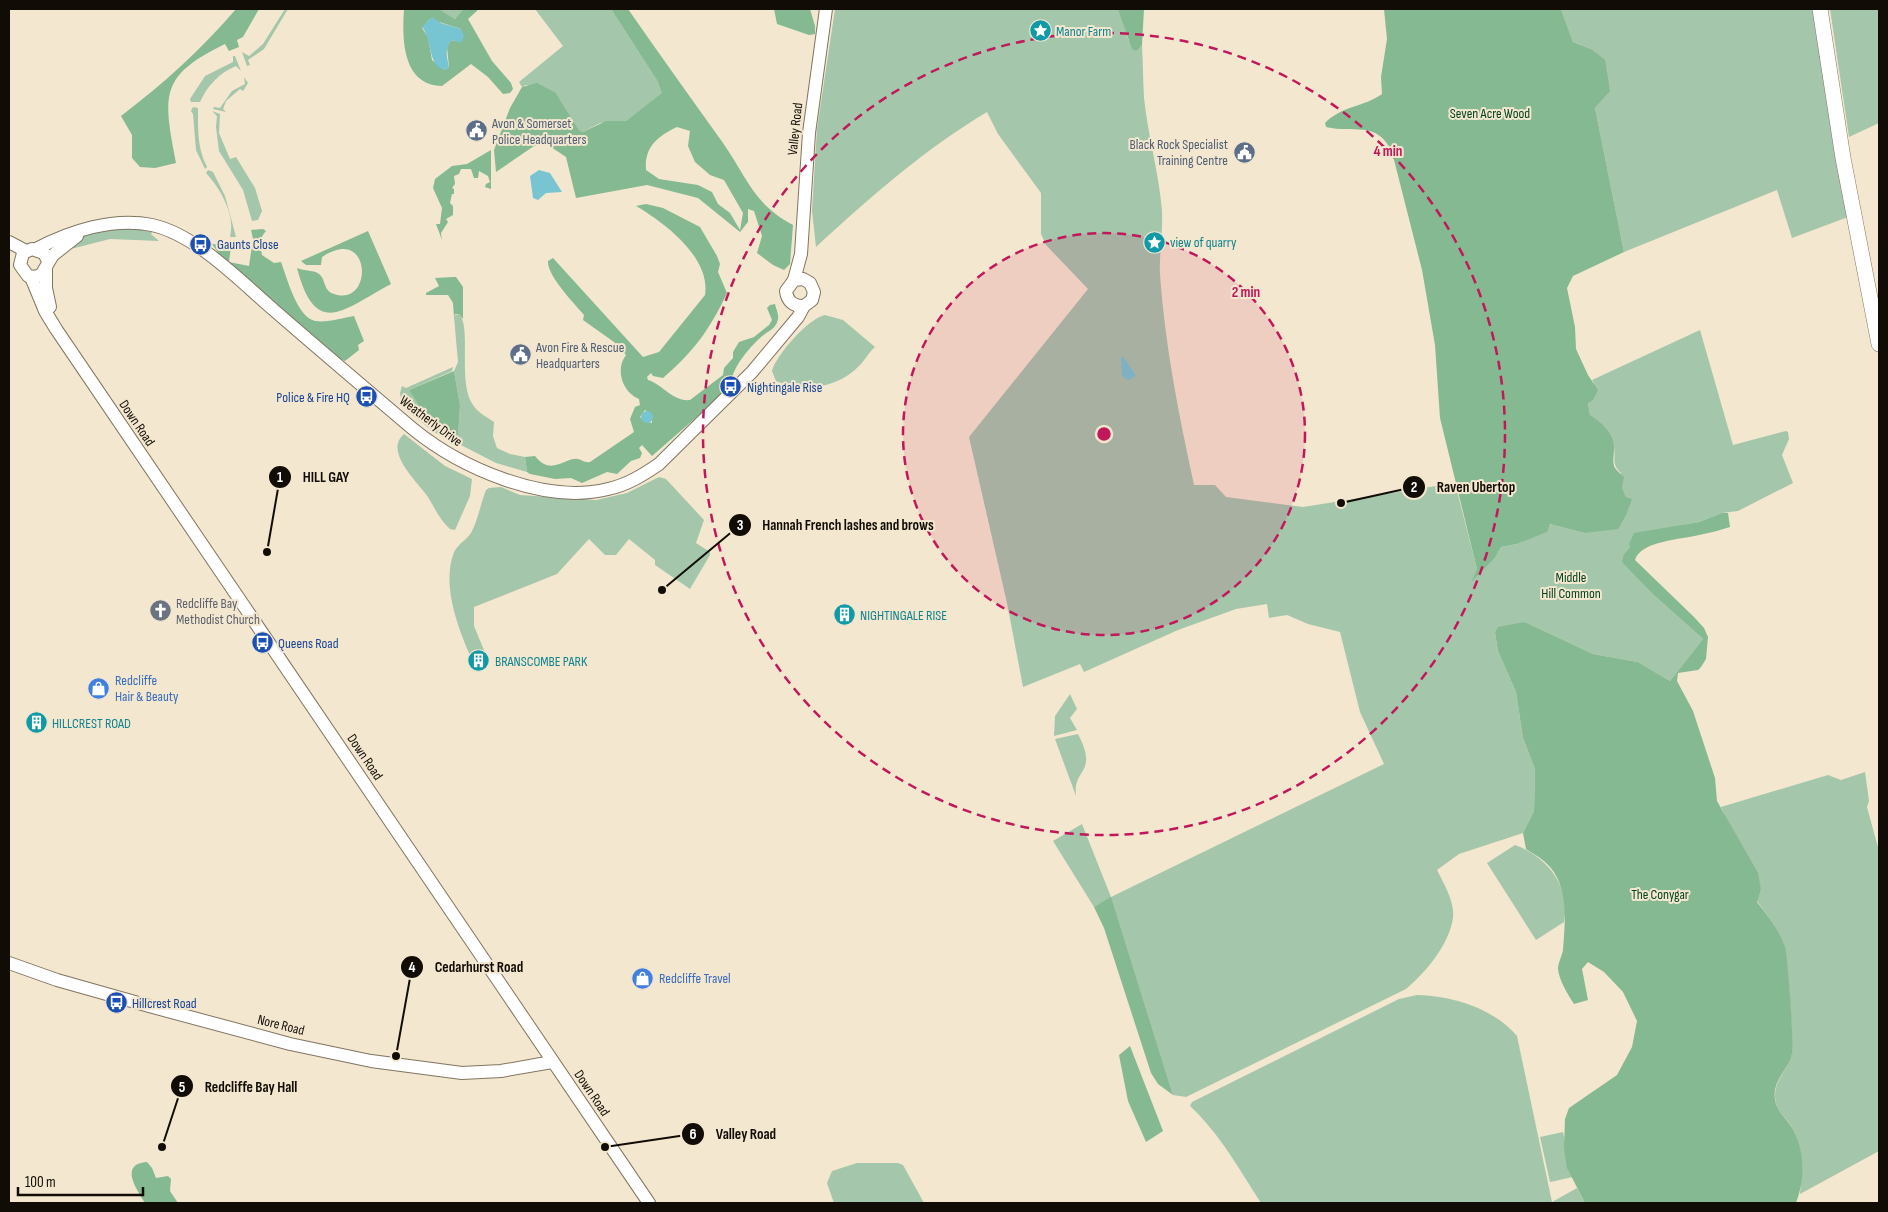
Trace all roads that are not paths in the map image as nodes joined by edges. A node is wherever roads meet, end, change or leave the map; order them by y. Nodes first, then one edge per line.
1 (826, 9) edge
2 (1820, 9) edge
3 (85, 231) junction
4 (9, 242) edge
5 (23, 254) edge
6 (47, 266) junction
7 (32, 277) junction
8 (801, 280) junction
9 (788, 299) junction
10 (804, 306) junction
11 (56, 329) junction
12 (784, 333) junction
13 (1879, 344) edge
14 (9, 963) edge
15 (552, 1062) junction
16 (649, 1203) edge

1 - 8 street, Valley Road
2 - 13 main road
3 - 5 street, Weatherly Drive
3 - 6 street, Weatherly Drive
3 - 12 street, Weatherly Drive
4 - 5 street, Down Road
5 - 6 street, Down Road
5 - 7 street, Down Road
6 - 7 street
6 - 11 street, Down Road
7 - 11 street, Down Road
8 - 9 street
8 - 10 street, Valley Road
9 - 10 street
9 - 12 street
10 - 12 street, Weatherly Drive
11 - 15 street, Down Road
14 - 15 street, Nore Road
15 - 16 street, Down Road

